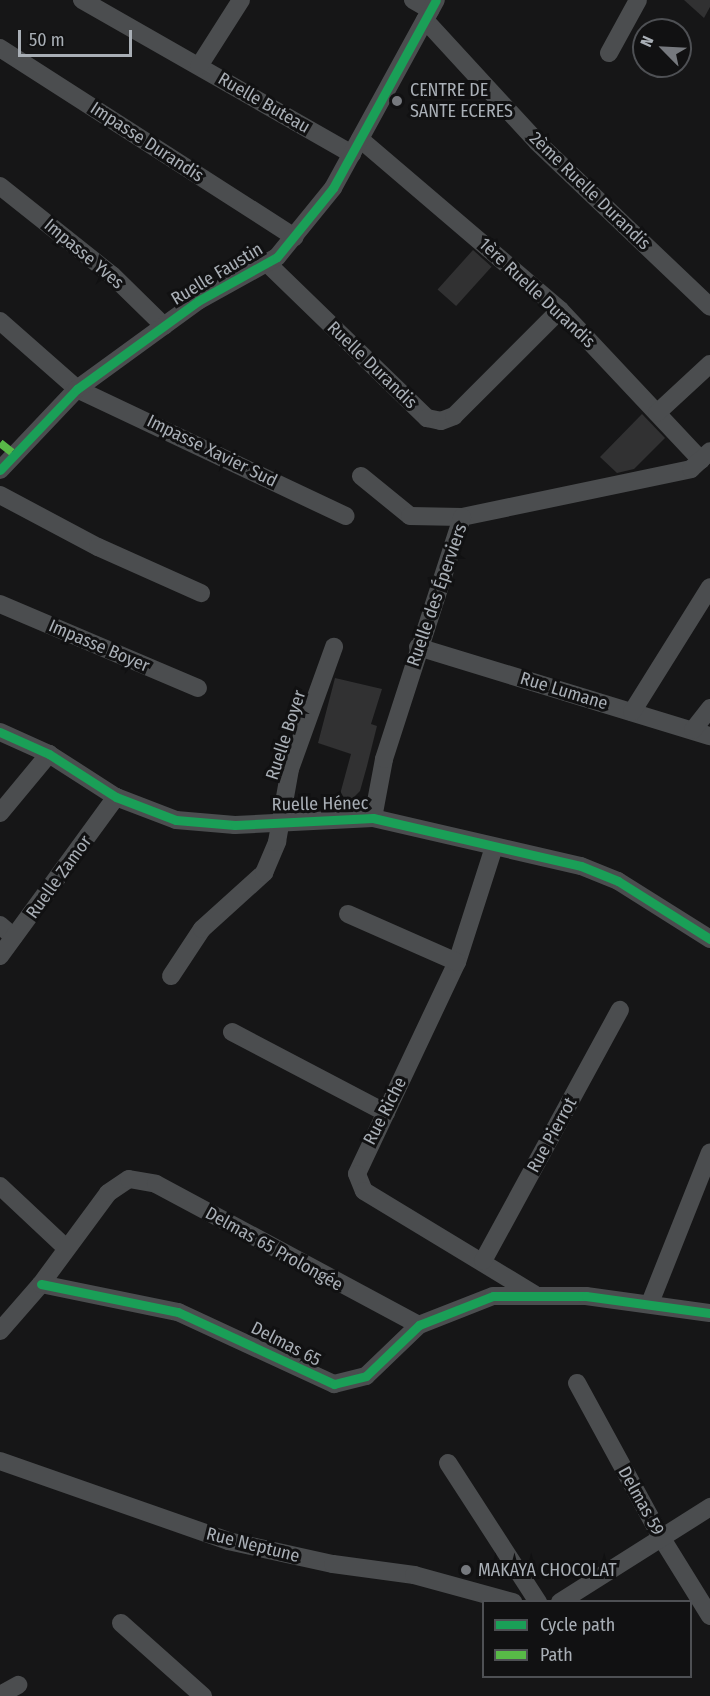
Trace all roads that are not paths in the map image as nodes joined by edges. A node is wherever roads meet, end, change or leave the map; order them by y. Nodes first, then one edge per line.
1 (82, 0) edge
2 (241, 0) edge
3 (413, 0) edge
4 (638, 0) edge
5 (430, 10) edge
6 (0, 48) edge
7 (609, 53) dead end
8 (199, 66) junction
9 (356, 146) junction
10 (0, 186) edge
11 (294, 237) junction
12 (267, 262) junction
13 (710, 307) edge
14 (560, 310) junction
15 (0, 321) edge
16 (164, 326) junction
17 (710, 364) edge
18 (77, 389) junction
19 (657, 413) junction
20 (706, 455) edge
21 (0, 470) edge
22 (361, 476) dead end
23 (0, 495) edge
24 (346, 516) dead end
25 (462, 517) junction
26 (710, 587) edge
27 (201, 593) dead end
28 (0, 604) edge
29 (334, 647) dead end
30 (418, 647) junction
31 (198, 688) dead end
32 (710, 708) edge
33 (632, 712) junction
34 (0, 732) edge
35 (701, 733) edge
36 (49, 754) junction
37 (116, 797) junction
38 (0, 813) edge
39 (372, 818) junction
40 (279, 820) junction
41 (494, 847) junction
42 (348, 914) dead end
43 (7, 931) edge
44 (710, 939) edge
45 (0, 956) edge
46 (457, 962) junction
47 (171, 976) dead end
48 (620, 1010) dead end
49 (232, 1032) dead end
50 (386, 1113) junction
51 (710, 1152) edge
52 (0, 1186) edge
53 (66, 1248) junction
54 (483, 1260) junction
55 (41, 1284) junction
56 (534, 1294) junction
57 (650, 1303) junction
58 (710, 1313) edge
59 (3, 1321) edge
60 (419, 1325) junction
61 (577, 1383) dead end
62 (0, 1461) edge
63 (448, 1463) dead end
64 (710, 1506) edge
65 (661, 1537) junction
66 (506, 1600) edge
67 (537, 1600) edge
68 (563, 1600) edge
69 (710, 1616) edge
70 (121, 1623) dead end
71 (18, 1685) dead end
72 (0, 1695) edge
73 (203, 1696) edge

1 - 8 street, Ruelle Buteau
2 - 8 street
3 - 5 street, 2ème Ruelle Durandis
4 - 7 street
5 - 9 street, Ruelle Faustin
5 - 13 street, 2ème Ruelle Durandis
6 - 11 street, Impasse Durandis
8 - 9 street, Ruelle Buteau
9 - 11 street, Ruelle Faustin
9 - 14 street, 1ère Ruelle Durandis
10 - 16 street, Impasse Yves
11 - 12 street, Ruelle Faustin
12 - 14 street, Ruelle Durandis
12 - 16 street, Ruelle Faustin
14 - 19 street, 1ère Ruelle Durandis
15 - 18 street, Impasse Xavier Sud
16 - 18 street, Ruelle Faustin
17 - 19 street
18 - 21 street, Ruelle Faustin
18 - 24 street, Impasse Xavier Sud
19 - 20 street, 1ère Ruelle Durandis
20 - 25 street, Ruelle des Éperviers
22 - 25 street
23 - 27 street
25 - 30 street, Ruelle des Éperviers
26 - 33 street
28 - 31 street, Impasse Boyer
29 - 40 street, Ruelle Boyer
30 - 33 street, Rue Lumane
30 - 39 street, Ruelle des Éperviers
32 - 35 street
33 - 35 street, Rue Lumane
34 - 36 street, Ruelle Hénec
36 - 37 street, Ruelle Hénec
36 - 38 street
37 - 40 street, Ruelle Hénec
37 - 43 street, Ruelle Zamor
39 - 40 street, Ruelle Hénec
39 - 41 street, Ruelle Hénec
40 - 47 street, Ruelle Boyer
41 - 44 street, Ruelle Hénec
41 - 46 street, Rue Riche
42 - 46 street
43 - 45 street, Ruelle Zamor
46 - 50 street, Rue Riche
48 - 54 street, Rue Pierrot
49 - 50 street
50 - 54 street, Rue Riche
51 - 57 street
52 - 53 street
53 - 55 street
53 - 60 street, Delmas 65 Prolongée
54 - 56 street, Rue Riche
55 - 59 street
55 - 60 street, Delmas 65
56 - 57 street, Delmas 65
56 - 60 street, Delmas 65
57 - 58 street, Delmas 65
61 - 65 street, Delmas 59
62 - 66 street, Rue Neptune
63 - 67 street
64 - 65 street
65 - 68 street
65 - 69 street, Delmas 59
70 - 73 street
71 - 72 street

